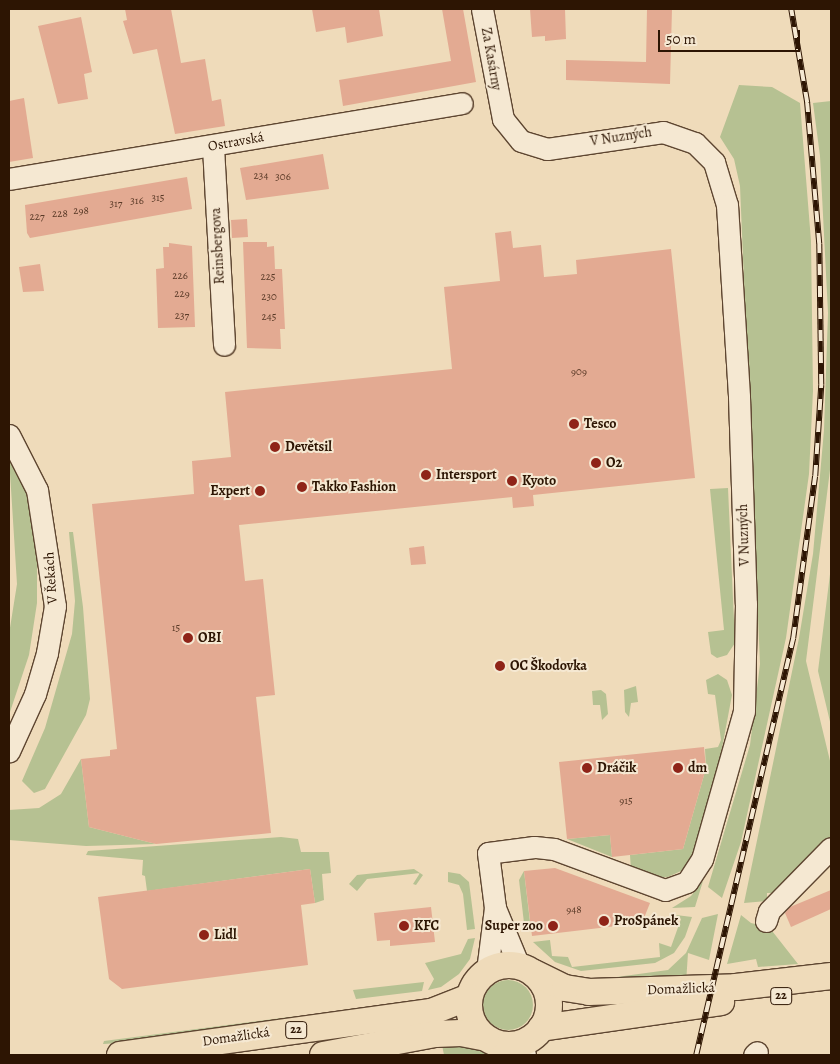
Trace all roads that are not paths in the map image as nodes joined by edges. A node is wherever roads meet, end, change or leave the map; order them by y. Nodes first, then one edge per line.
1 (482, 9) edge
2 (462, 103) dead end
3 (500, 109) joint
4 (212, 147) junction
5 (9, 179) edge
6 (224, 345) dead end
7 (9, 435) edge
8 (9, 751) edge
9 (831, 848) edge
10 (495, 908) junction
11 (766, 921) dead end
12 (526, 970) junction
13 (487, 971) junction
14 (831, 976) edge
15 (831, 991) edge
16 (469, 998) junction
17 (542, 1028) junction
18 (486, 1038) junction
19 (522, 1049) edge
20 (120, 1055) edge
21 (323, 1055) edge

1 - 3 street, Za Kasárny
2 - 4 street, Ostravská
3 - 10 street, V Nuzných
4 - 5 street, Ostravská
4 - 6 street, Reinsbergova
7 - 8 street, V Řekách
9 - 11 street
10 - 12 street, V Nuzných
10 - 13 street, V Nuzných
12 - 13 main road
12 - 14 main road, Domažlická / 22
12 - 17 main road
13 - 16 main road
15 - 17 main road, Domažlická / 22
16 - 18 main road
16 - 20 main road, Domažlická / 22
17 - 19 main road, 22
18 - 19 main road, 22
18 - 21 main road, 22

